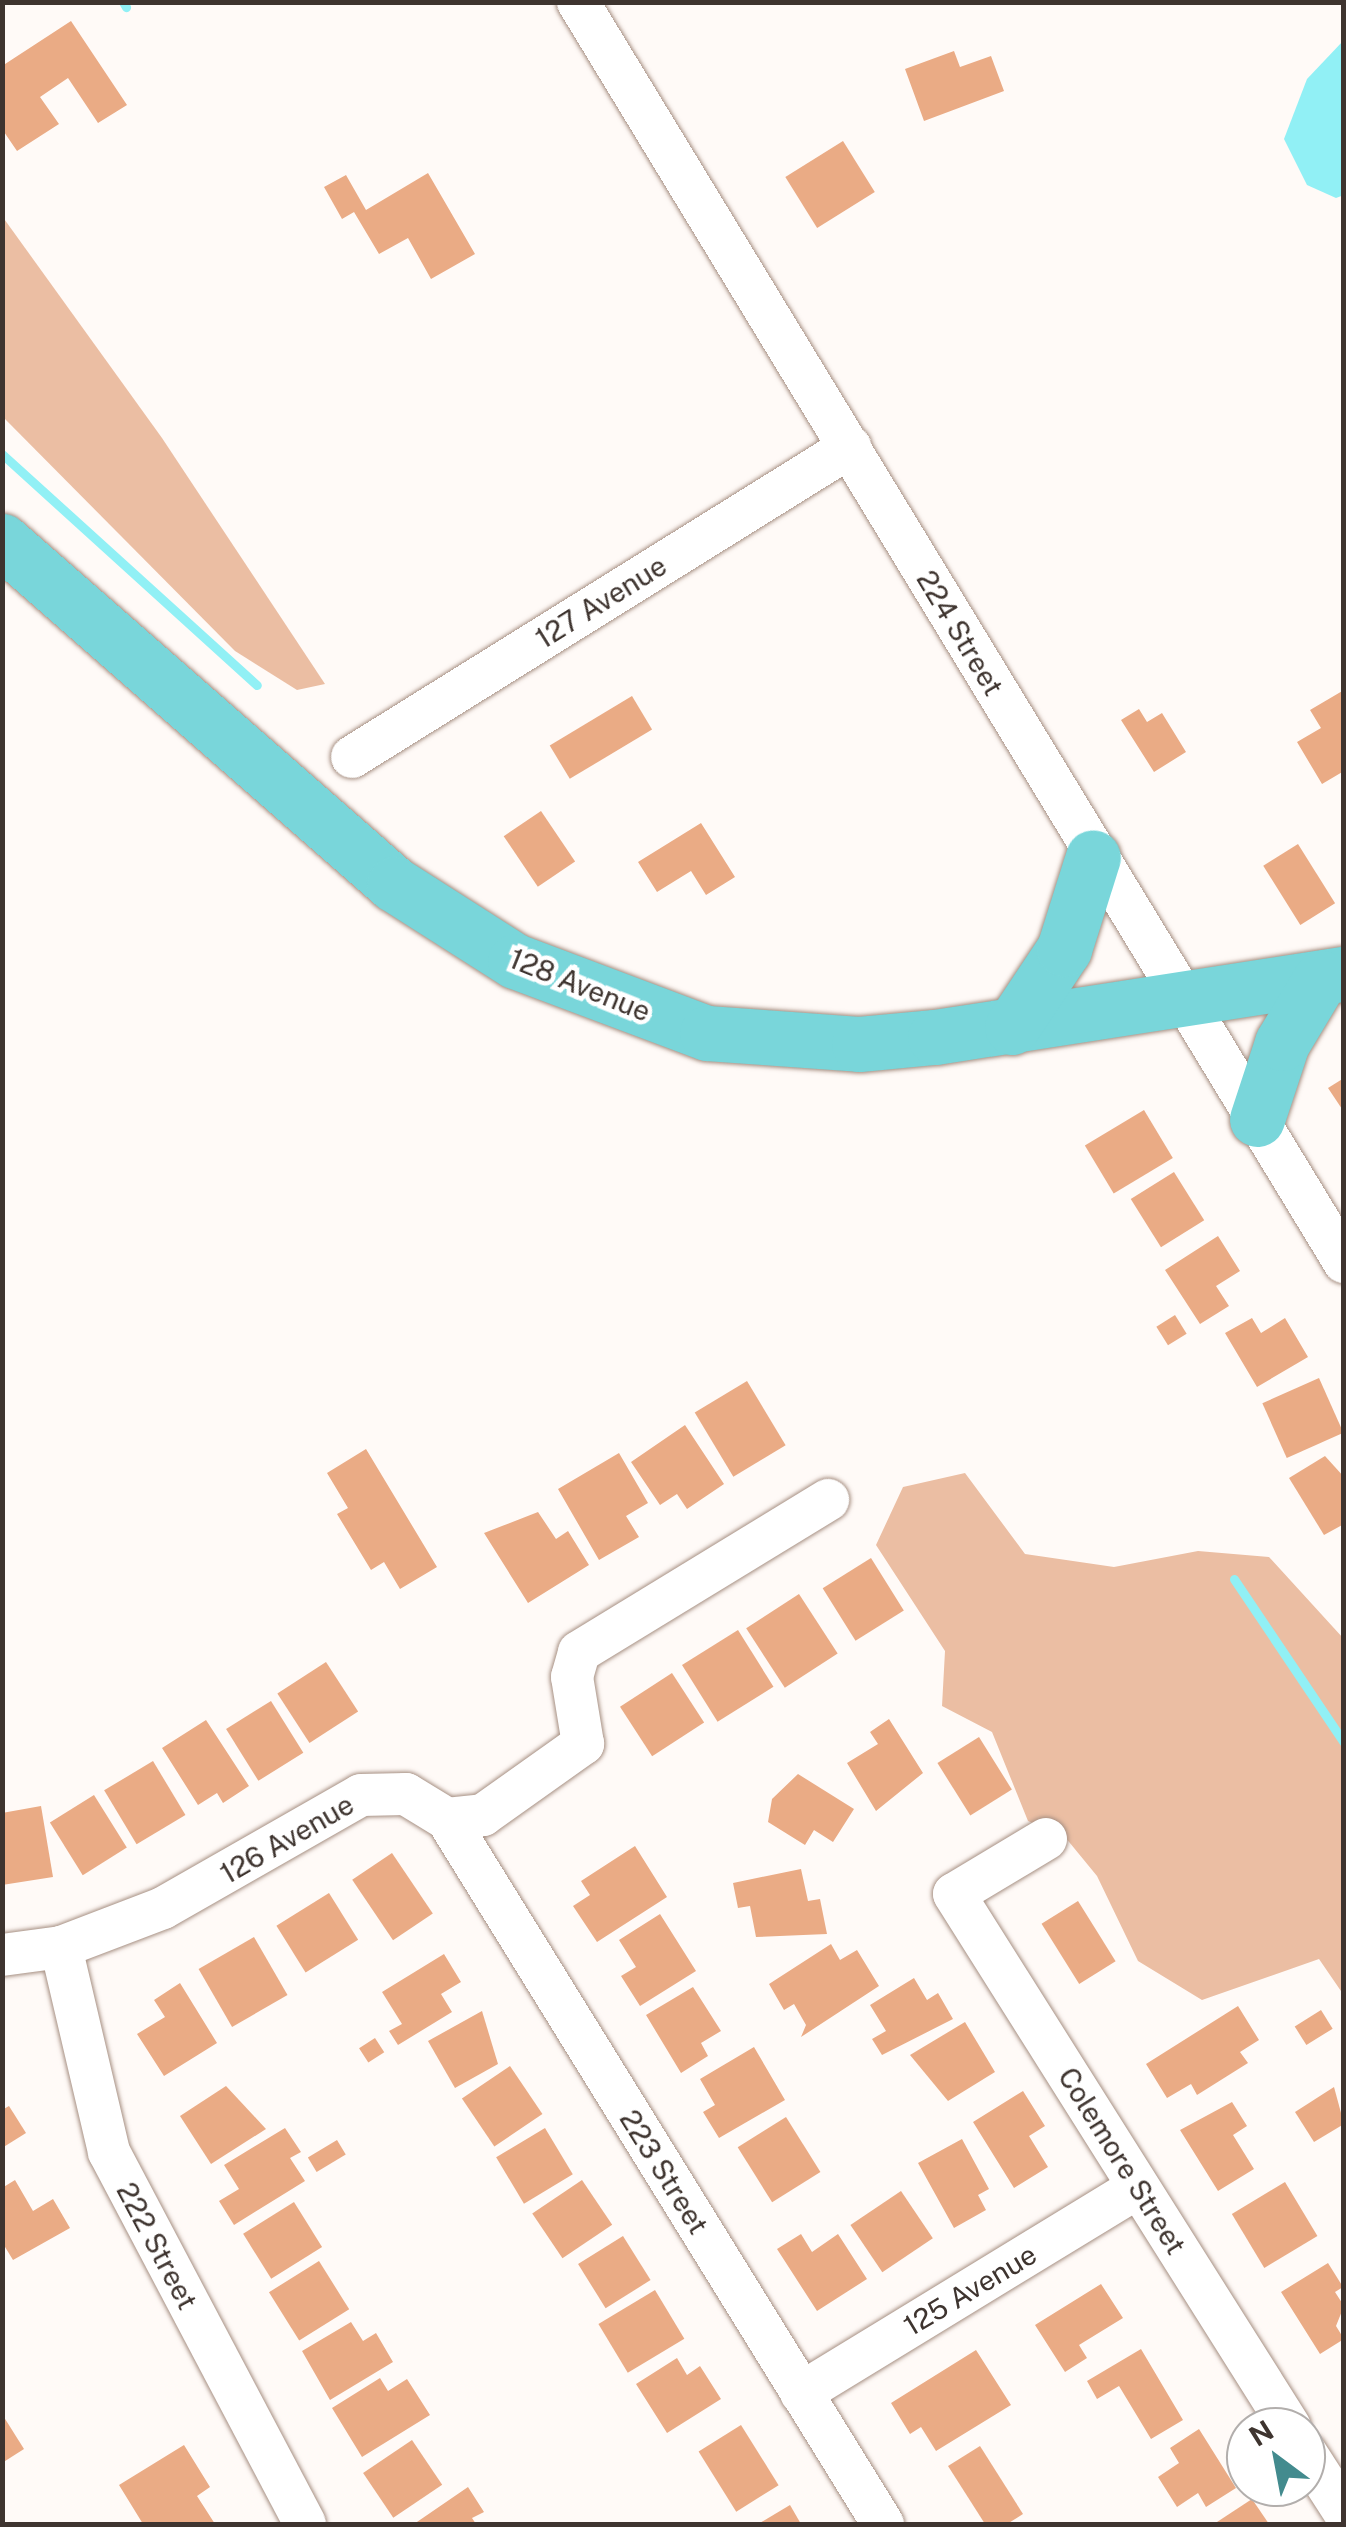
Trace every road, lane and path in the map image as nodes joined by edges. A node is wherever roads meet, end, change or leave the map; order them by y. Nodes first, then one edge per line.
1 (578, 2) edge
2 (850, 447) junction
3 (2, 541) edge
4 (352, 757) dead end
5 (1093, 857) junction
6 (1332, 976) edge
7 (1180, 1000) junction
8 (1012, 1028) junction
9 (1256, 1119) junction
10 (1344, 1262) edge
11 (828, 1500) dead end
12 (447, 1819) junction
13 (1046, 1838) dead end
14 (60, 1947) junction
15 (2, 1955) edge
16 (1138, 2187) junction
17 (800, 2393) junction
18 (1277, 2407) edge
19 (1326, 2484) edge
20 (1344, 2512) edge
21 (306, 2524) edge
22 (883, 2524) edge

1 - 2 street, 224 Street
2 - 4 street, 127 Avenue
2 - 5 street, 224 Street
3 - 8 main road, 128 Avenue
5 - 7 street, 224 Street
5 - 8 main road
6 - 7 main road, 128 Avenue
6 - 9 main road
7 - 8 main road, 128 Avenue
7 - 9 street, 224 Street
9 - 10 street, 224 Street
11 - 12 street
12 - 14 street, 126 Avenue
12 - 17 street, 223 Street
13 - 16 street, Colemore Street
14 - 15 street, 126 Avenue
14 - 21 street, 222 Street
16 - 17 street, 125 Avenue
16 - 18 street, Colemore Street
17 - 22 street, 223 Street
19 - 20 street

